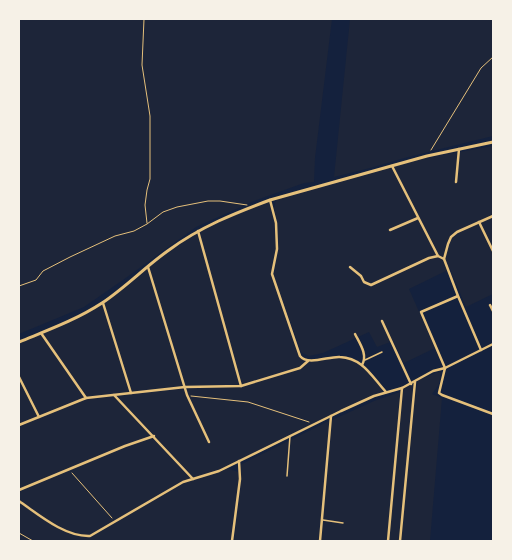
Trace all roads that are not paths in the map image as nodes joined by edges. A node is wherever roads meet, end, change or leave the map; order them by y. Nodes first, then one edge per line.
1 (493, 142) edge
2 (459, 148) junction
3 (392, 166) junction
4 (456, 182) dead end
5 (270, 200) junction
6 (493, 216) edge
7 (418, 218) junction
8 (478, 222) junction
9 (390, 230) dead end
10 (198, 231) junction
11 (493, 251) edge
12 (438, 256) junction
13 (444, 260) junction
14 (148, 267) junction
15 (350, 267) dead end
16 (458, 296) junction
17 (103, 303) junction
18 (490, 305) dead end
19 (493, 311) edge
20 (382, 321) dead end
21 (41, 333) junction
22 (355, 334) dead end
23 (19, 342) edge
24 (493, 344) edge
25 (481, 350) junction
26 (382, 352) dead end
27 (365, 360) junction
28 (308, 361) junction
29 (362, 365) junction
30 (445, 368) junction
31 (19, 377) edge
32 (415, 382) junction
33 (411, 384) junction
34 (241, 386) junction
35 (185, 387) junction
36 (402, 388) junction
37 (386, 392) junction
38 (131, 393) junction
39 (114, 395) junction
40 (86, 398) junction
41 (493, 414) edge
42 (331, 416) junction
43 (39, 417) junction
44 (19, 425) edge
45 (154, 436) junction
46 (290, 436) junction
47 (209, 442) dead end
48 (239, 461) junction
49 (287, 476) dead end
50 (194, 479) junction
51 (19, 490) edge
52 (19, 501) edge
53 (322, 520) junction
54 (343, 523) dead end
55 (88, 536) junction
56 (87, 541) edge
57 (232, 541) edge
58 (320, 541) edge
59 (388, 541) edge
60 (400, 541) edge

1 - 2 street
2 - 3 street
2 - 4 street
3 - 5 street
3 - 7 street
5 - 10 street
5 - 28 street
6 - 8 street
7 - 9 street
7 - 12 street
8 - 11 street
8 - 13 street
10 - 14 street
10 - 34 street
12 - 13 street
12 - 15 street
13 - 16 street
14 - 17 street
14 - 35 street
16 - 25 street
16 - 30 street
17 - 21 street
17 - 38 street
18 - 19 street
20 - 33 street
21 - 23 street
21 - 40 street
22 - 27 street
24 - 25 street
25 - 30 street
26 - 27 lane
27 - 29 street
28 - 29 street
28 - 34 street
29 - 37 street
30 - 32 street
30 - 41 street
31 - 43 street
32 - 33 street
32 - 60 street
33 - 36 street
34 - 35 street
35 - 38 street
35 - 47 street
36 - 37 street
36 - 59 street
37 - 42 street
38 - 39 street
39 - 40 street
39 - 45 street
40 - 43 street
42 - 46 street
42 - 53 street
43 - 44 street
45 - 50 street
45 - 51 street
46 - 48 street
46 - 49 lane
48 - 50 street
48 - 57 street
50 - 55 street
52 - 55 street
53 - 54 lane
53 - 58 street
55 - 56 lane

